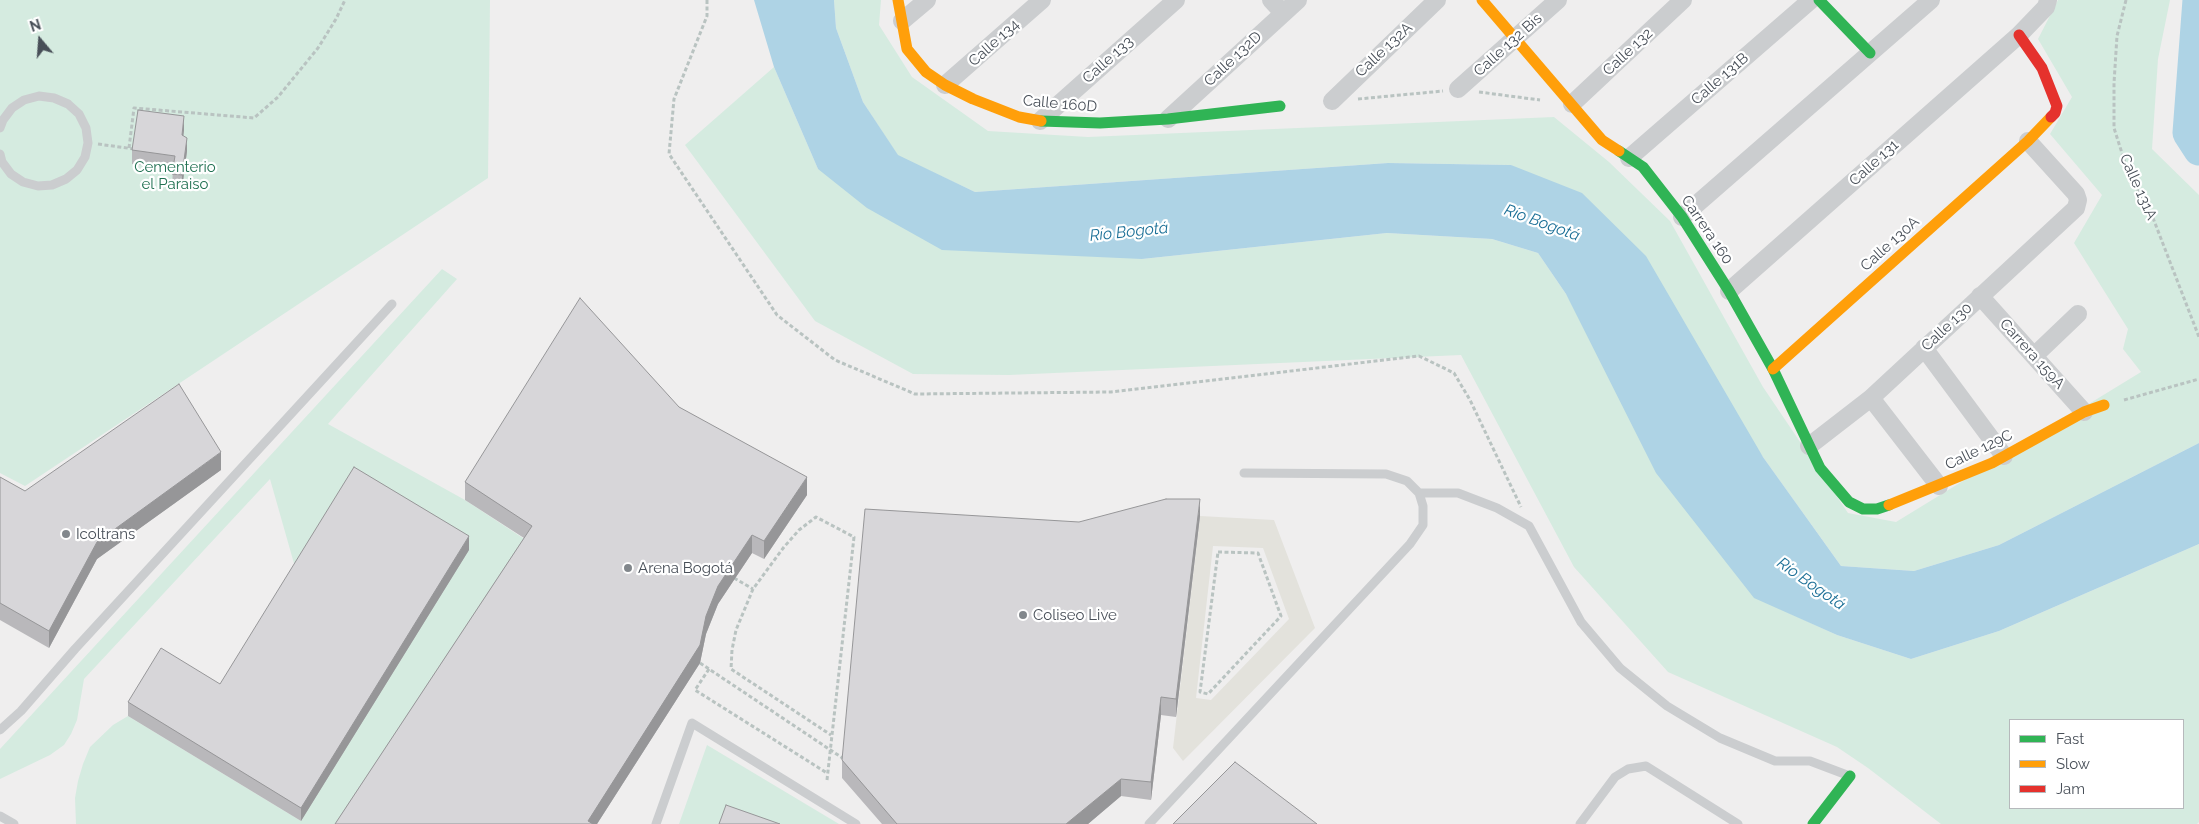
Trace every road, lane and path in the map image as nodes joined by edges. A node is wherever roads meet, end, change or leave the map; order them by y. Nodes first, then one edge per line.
1 (345, 0) edge
2 (707, 0) edge
3 (898, 0) edge
4 (927, 0) edge
5 (1042, 0) edge
6 (1176, 0) edge
7 (1298, 0) edge
8 (1438, 0) edge
9 (1482, 0) edge
10 (1558, 0) edge
11 (1683, 0) edge
12 (1811, 0) edge
13 (1819, 0) edge
14 (1931, 0) edge
15 (2048, 0) edge
16 (2126, 0) edge
17 (1277, 6) edge
18 (902, 21) junction
19 (2019, 35) junction
20 (1516, 38) junction
21 (1870, 53) junction
22 (945, 85) junction
23 (1458, 89) dead end
24 (1332, 101) dead end
25 (1572, 104) junction
26 (1280, 106) dead end
27 (1168, 119) junction
28 (1040, 121) junction
29 (0, 128) edge
30 (2028, 141) junction
31 (88, 143) junction
32 (129, 148) junction
33 (134, 149) edge
34 (0, 154) edge
35 (1629, 158) junction
36 (1682, 217) junction
37 (1729, 291) junction
38 (1980, 296) junction
39 (392, 304) dead end
40 (2078, 314) dead end
41 (2199, 337) edge
42 (1924, 348) junction
43 (2034, 356) junction
44 (1774, 369) junction
45 (2199, 380) edge
46 (1871, 398) junction
47 (2104, 405) joint
48 (2084, 412) junction
49 (1809, 446) junction
50 (2004, 456) junction
51 (1244, 473) dead end
52 (1939, 486) junction
53 (1419, 493) junction
54 (1863, 509) joint
55 (1530, 526) junction
56 (734, 578) edge
57 (753, 589) junction
58 (700, 663) edge
59 (709, 669) junction
60 (1198, 692) joint
61 (0, 730) edge
62 (831, 735) junction
63 (844, 759) edge
64 (827, 773) junction
65 (1850, 776) joint
66 (826, 780) dead end
67 (0, 816) edge
68 (14, 824) edge
69 (656, 824) edge
70 (856, 824) edge
71 (1149, 824) edge
72 (1580, 824) edge
73 (1738, 824) edge
74 (1813, 824) edge

1 - 32 path
2 - 55 path
3 - 18 street, Calle 160D
4 - 18 street
5 - 22 street, Calle 134
6 - 28 street, Calle 133
7 - 17 street, Calle 132D
8 - 24 street, Calle 132A
9 - 20 street, Carrera 160
10 - 20 street, Calle 132 Bis
11 - 25 street, Calle 132
12 - 35 street, Calle 131B
13 - 21 street
14 - 21 street
15 - 19 street, Calle 131
16 - 41 path, Calle 131A
17 - 27 street, Calle 132D
18 - 22 street, Calle 160D
19 - 30 street, Calle 130A
19 - 37 street, Calle 131
20 - 23 street, Calle 132 Bis
20 - 25 street, Carrera 160
21 - 36 street
22 - 28 street, Calle 160D
25 - 35 street, Carrera 160
26 - 27 street, Calle 160D
27 - 28 street, Calle 160D
29 - 31 lane
30 - 38 street, Calle 130
30 - 44 street, Calle 130A
31 - 32 path
31 - 34 lane
32 - 33 path
35 - 36 street, Carrera 160
36 - 37 street, Carrera 160
37 - 44 street, Carrera 160
38 - 42 street, Calle 130
38 - 43 street, Carrera 159A
39 - 61 lane
40 - 43 street
42 - 46 street, Calle 130
42 - 50 street
43 - 48 street, Carrera 159A
44 - 49 street, Carrera 160
45 - 47 path
46 - 49 street, Calle 130
46 - 52 street
47 - 48 street, Calle 129C
48 - 50 street, Calle 129C
49 - 54 street, Carrera 160
50 - 52 street, Calle 129C
51 - 53 lane
52 - 54 street, Calle 129C
53 - 55 lane
53 - 71 lane
55 - 65 lane
56 - 57 path
57 - 62 path
57 - 62 path
58 - 59 path, bridge
59 - 63 path, bridge
59 - 64 path
60 - 60 path
62 - 64 path
64 - 66 path
65 - 74 street
67 - 68 lane
69 - 70 lane
72 - 73 lane

